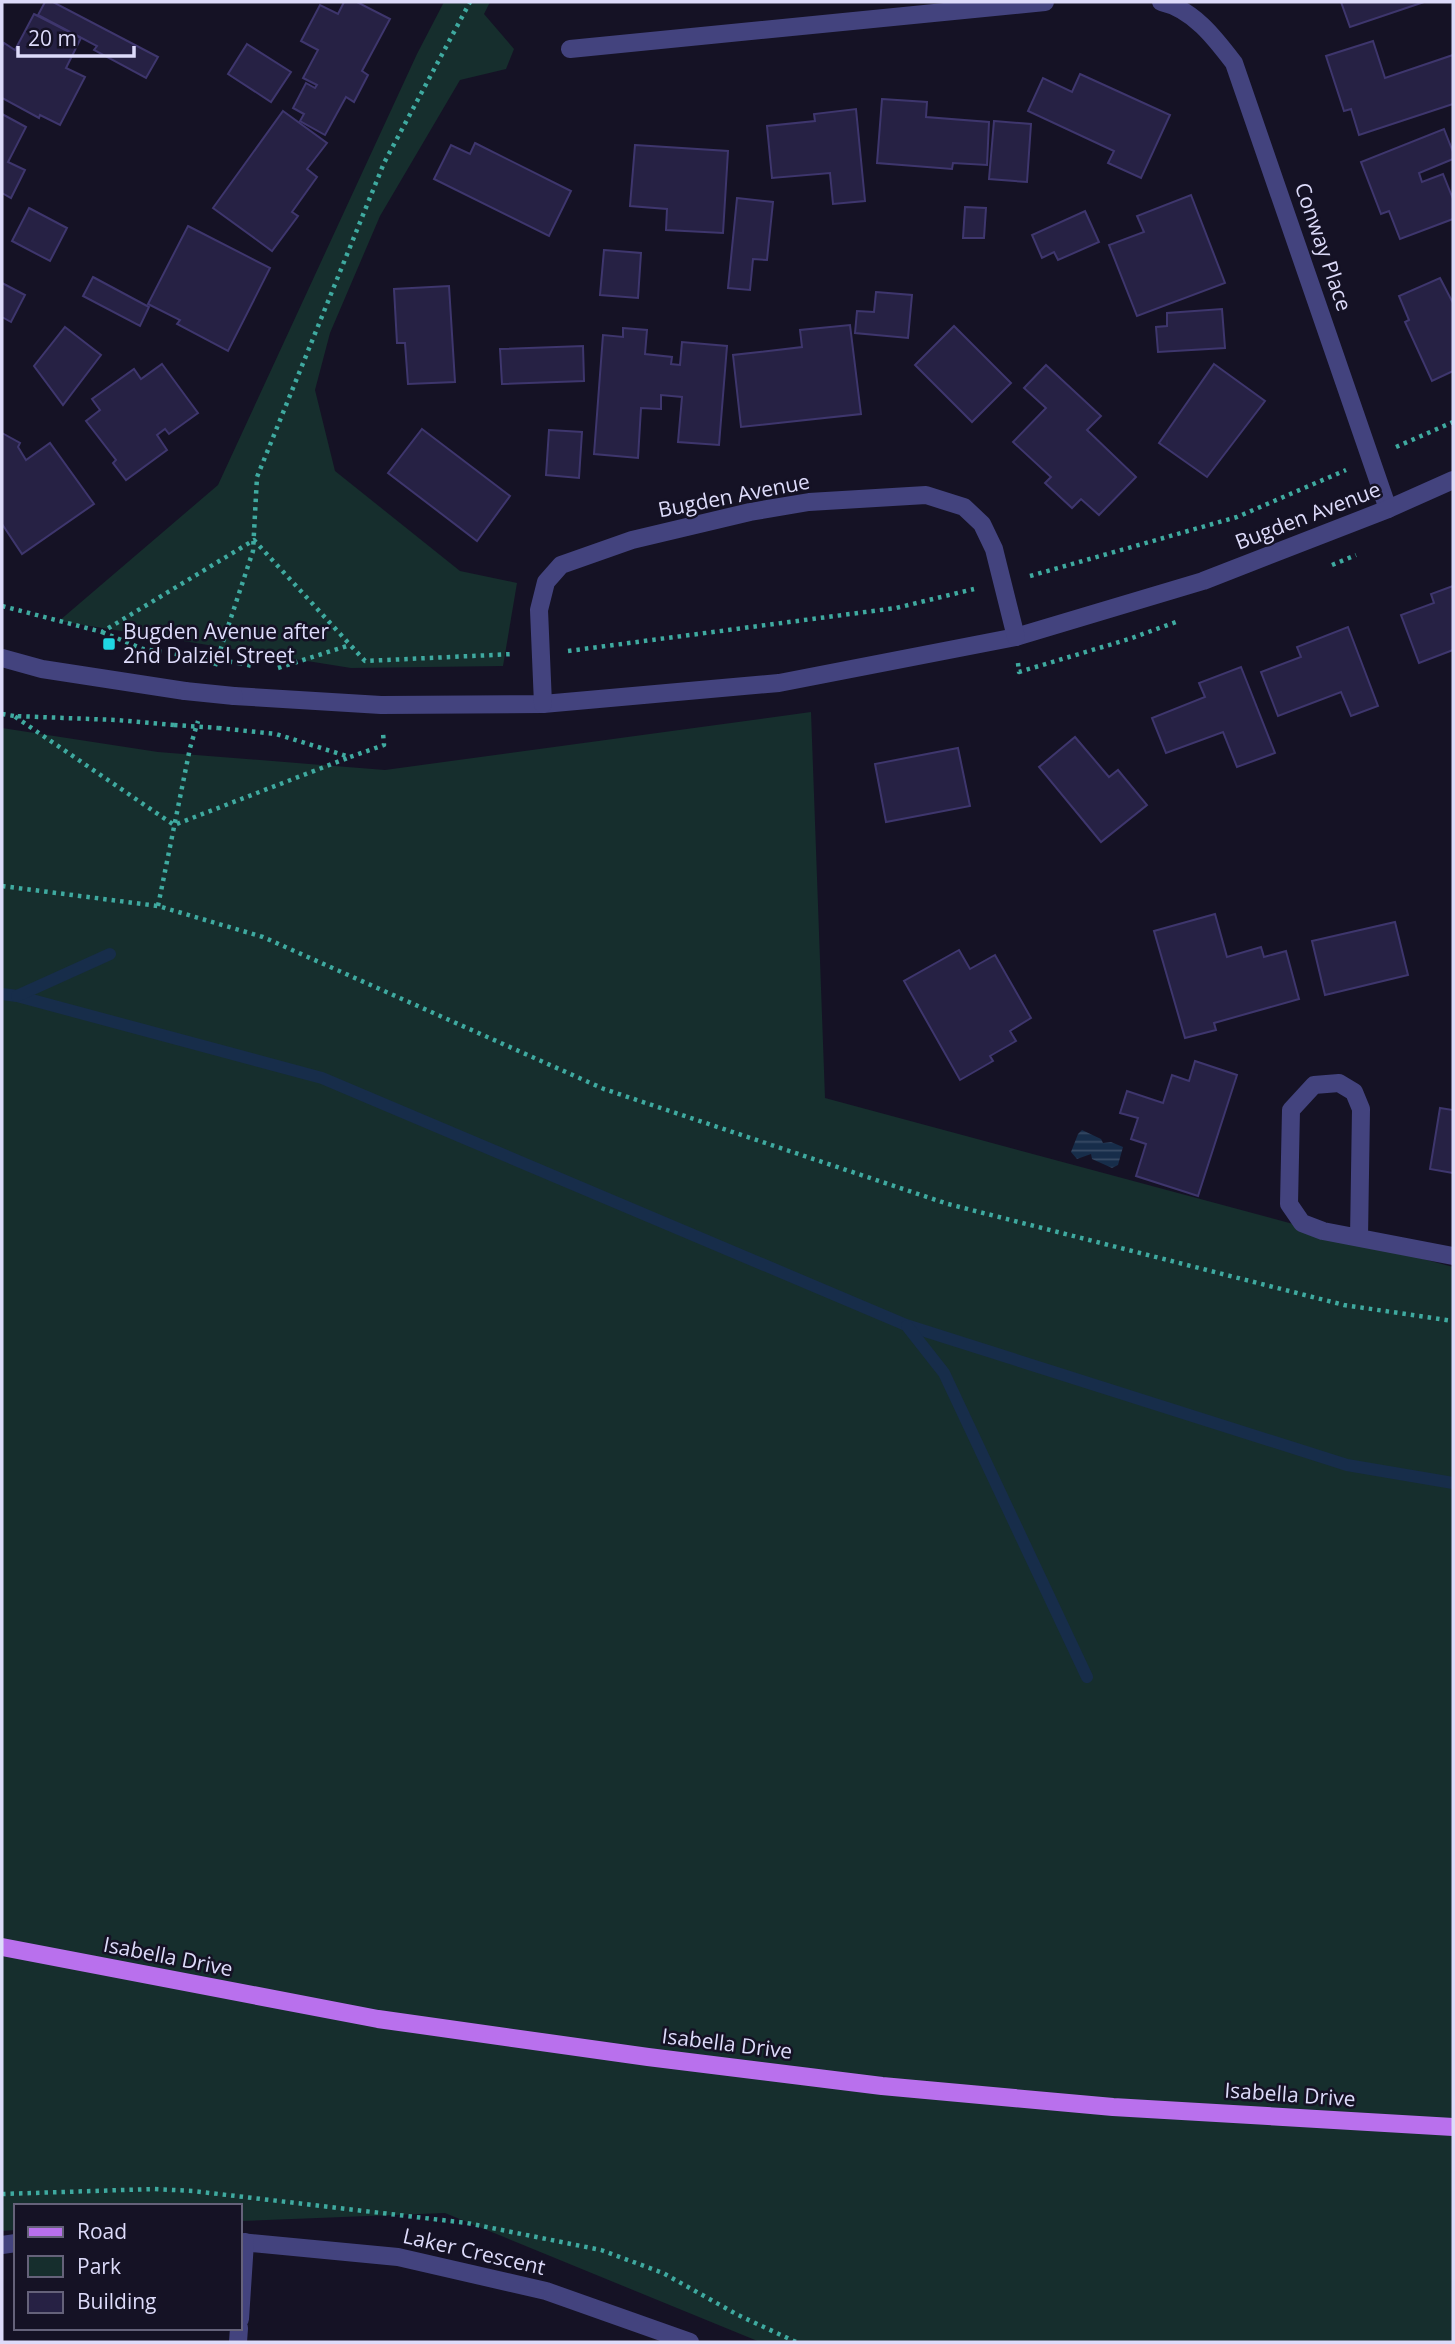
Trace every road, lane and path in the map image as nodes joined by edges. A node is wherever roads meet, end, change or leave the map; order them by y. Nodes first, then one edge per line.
1 (470, 2) edge
2 (1045, 2) edge
3 (1161, 2) edge
4 (1193, 9) edge
5 (570, 49) dead end
6 (1453, 422) edge
7 (1371, 459) junction
8 (1453, 480) edge
9 (1388, 509) junction
10 (254, 540) junction
11 (1003, 583) junction
12 (2, 606) edge
13 (102, 632) junction
14 (1016, 636) junction
15 (350, 645) junction
16 (541, 652) junction
17 (2, 658) edge
18 (262, 667) dead end
19 (274, 669) dead end
20 (213, 673) dead end
21 (543, 704) junction
22 (381, 705) junction
23 (201, 710) dead end
24 (2, 714) edge
25 (14, 716) junction
26 (350, 757) junction
27 (174, 825) junction
28 (2, 886) edge
29 (158, 906) junction
30 (1359, 1238) junction
31 (1453, 1256) edge
32 (1453, 1321) edge
33 (2, 1947) edge
34 (1453, 2127) edge
35 (243, 2242) edge
36 (242, 2268) edge
37 (690, 2342) edge

1 - 10 path
2 - 5 street
3 - 4 street, Conway Place
4 - 7 street, Conway Place
6 - 7 path
7 - 9 street, Conway Place
7 - 11 path
8 - 9 street, Bugden Avenue
9 - 14 street, Bugden Avenue
10 - 13 path
10 - 15 path
10 - 20 path
11 - 14 street, Bugden Avenue
11 - 16 path
11 - 16 street, Bugden Avenue
12 - 13 path
13 - 18 path, bridge
14 - 21 street, Bugden Avenue
15 - 16 path
15 - 19 path
16 - 21 street, Bugden Avenue
17 - 22 street, Bugden Avenue, bridge
21 - 22 street, Bugden Avenue
22 - 26 path
23 - 27 path
24 - 25 path
25 - 26 path, bridge
25 - 27 path
26 - 27 path
27 - 29 path
28 - 29 path
29 - 32 path
30 - 30 street
30 - 31 street
33 - 34 main road, Isabella Drive
35 - 36 street
35 - 37 street, Laker Crescent

